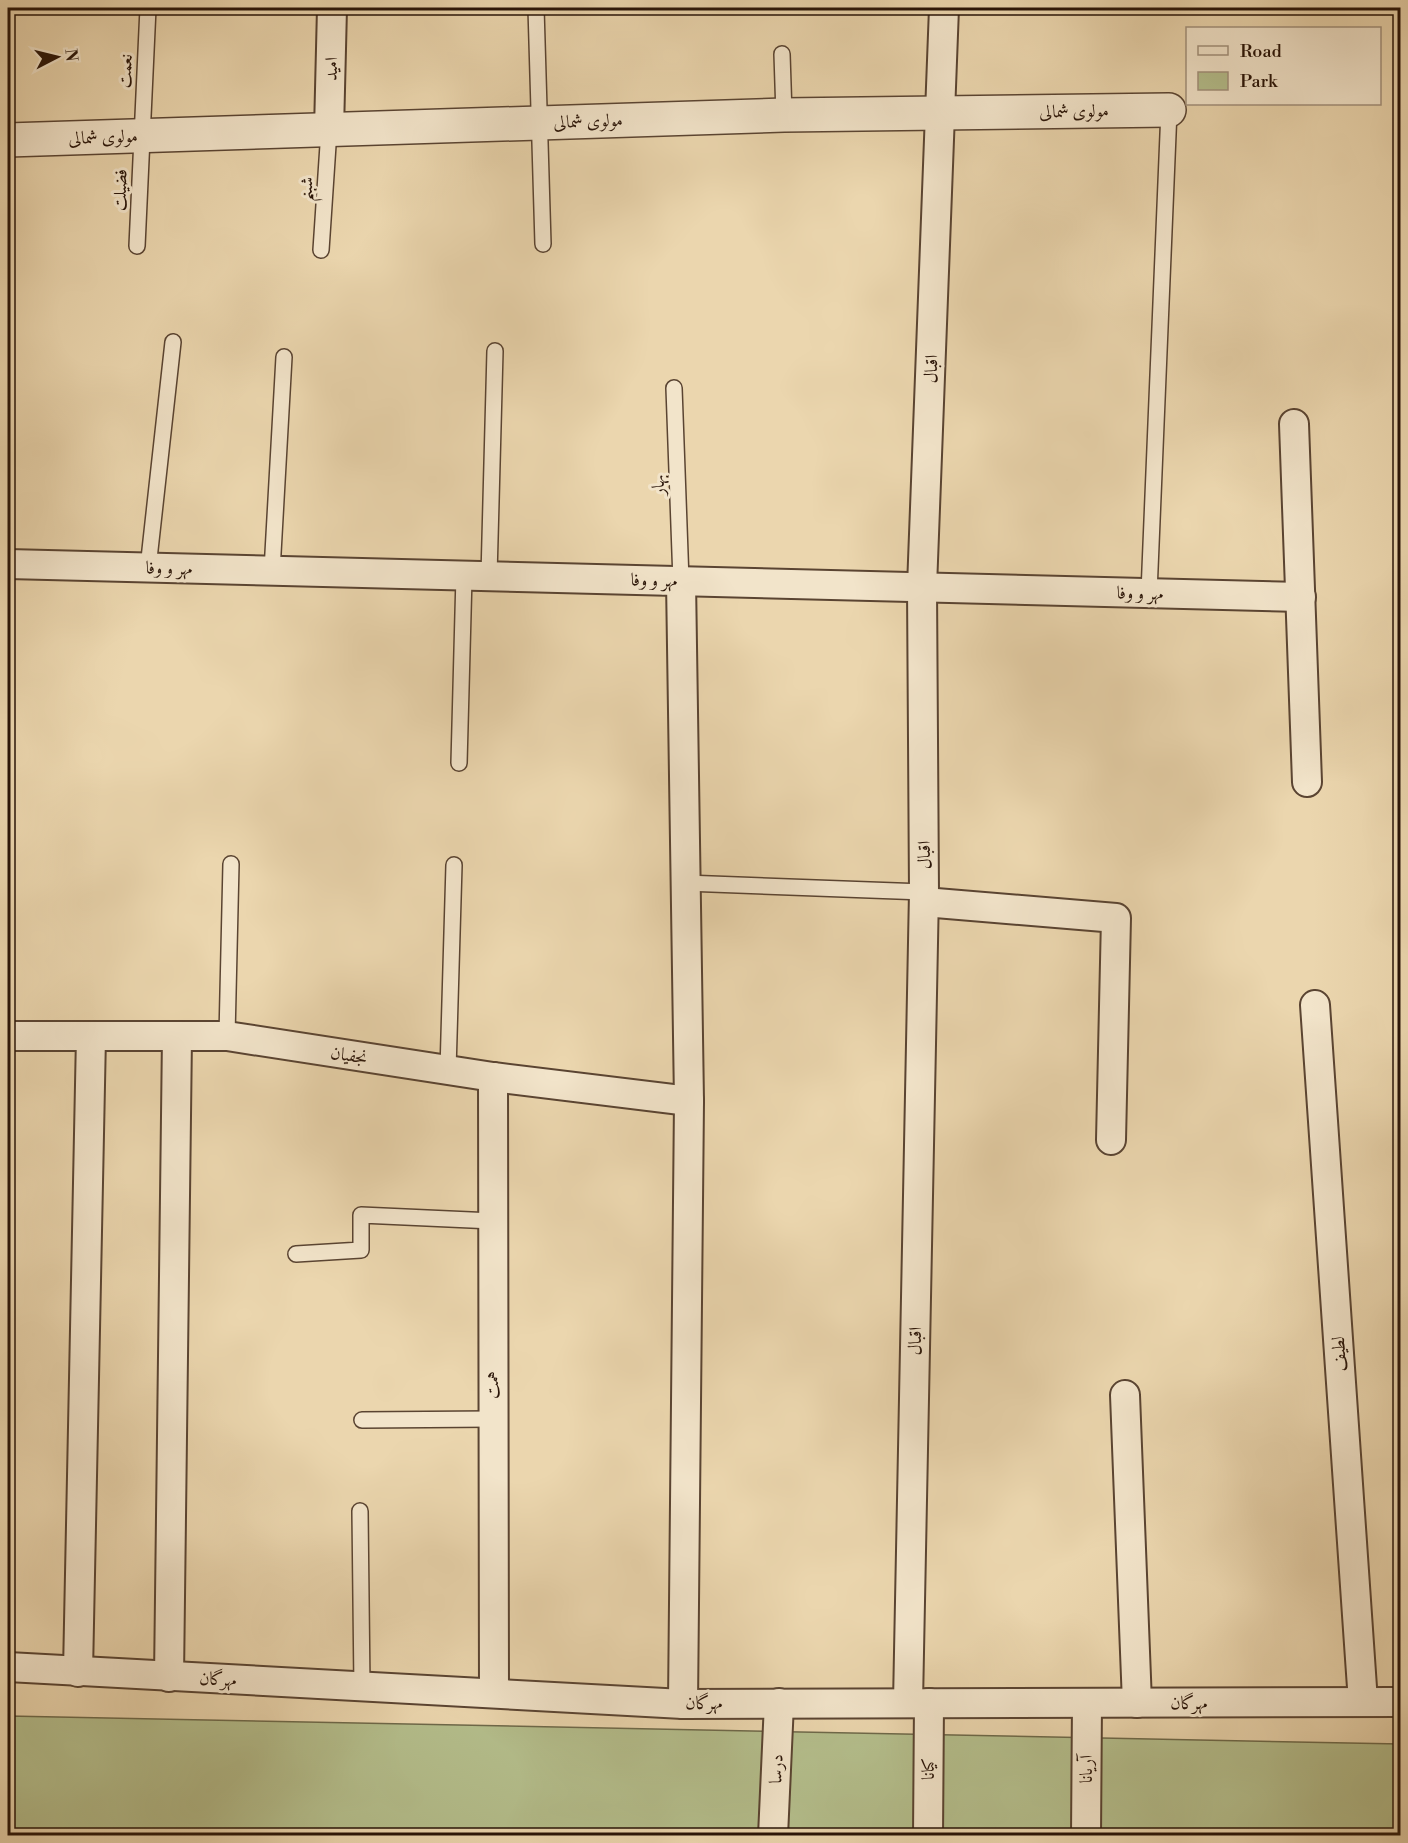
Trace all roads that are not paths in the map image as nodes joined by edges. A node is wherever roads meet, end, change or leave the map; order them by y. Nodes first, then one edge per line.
1 (148, 8) edge
2 (332, 8) edge
3 (536, 8) edge
4 (944, 8) edge
5 (782, 54) dead end
6 (1169, 110) joint
7 (941, 112) junction
8 (784, 115) junction
9 (538, 123) junction
10 (329, 130) junction
11 (141, 136) junction
12 (8, 140) edge
13 (543, 244) dead end
14 (137, 246) dead end
15 (321, 250) dead end
16 (172, 342) dead end
17 (495, 351) dead end
18 (284, 357) dead end
19 (674, 388) dead end
20 (1294, 424) dead end
21 (8, 564) edge
22 (148, 568) junction
23 (272, 571) junction
24 (476, 576) junction
25 (681, 581) junction
26 (922, 587) junction
27 (1149, 593) junction
28 (1301, 597) junction
29 (459, 763) dead end
30 (1306, 782) dead end
31 (231, 864) dead end
32 (454, 865) dead end
33 (685, 883) junction
34 (924, 897) junction
35 (1315, 1005) dead end
36 (8, 1036) edge
37 (91, 1036) junction
38 (177, 1036) junction
39 (227, 1036) junction
40 (448, 1070) junction
41 (493, 1077) junction
42 (689, 1101) junction
43 (1111, 1140) dead end
44 (493, 1221) junction
45 (296, 1254) dead end
46 (1125, 1395) dead end
47 (362, 1419) dead end
48 (492, 1419) junction
49 (360, 1510) dead end
50 (8, 1667) edge
51 (78, 1672) junction
52 (169, 1677) junction
53 (362, 1686) junction
54 (494, 1693) junction
55 (1363, 1702) junction
56 (1401, 1702) edge
57 (779, 1703) junction
58 (918, 1703) junction
59 (1087, 1703) junction
60 (1137, 1703) junction
61 (683, 1704) junction
62 (773, 1836) edge
63 (928, 1836) edge
64 (1086, 1836) edge

1 - 11 lane, نعمت
2 - 10 street, امید
3 - 9 lane
4 - 7 street, اقبال
5 - 8 lane
6 - 7 street, مولوی شمالی
6 - 27 lane
7 - 8 street, مولوی شمالی
7 - 26 street, اقبال
8 - 9 street, مولوی شمالی
9 - 10 street, مولوی شمالی
9 - 13 lane
10 - 11 street, مولوی شمالی
10 - 15 lane, شبنم
11 - 12 street, مولوی شمالی
11 - 14 lane, فضیلت
16 - 22 lane
17 - 24 lane
18 - 23 lane
19 - 25 lane, بهار
20 - 28 street
21 - 22 street, مهر و وفا
22 - 23 street, مهر و وفا
23 - 24 street, مهر و وفا
24 - 25 street, مهر و وفا
24 - 29 lane
25 - 26 street, مهر و وفا
25 - 33 street
26 - 27 street, مهر و وفا
26 - 34 street, اقبال
27 - 28 street, مهر و وفا
28 - 30 street
31 - 39 lane
32 - 40 lane
33 - 34 lane
33 - 42 street
34 - 43 street
34 - 58 street, اقبال
35 - 55 street, لطیف
36 - 37 street, نجفیان
37 - 38 street, نجفیان
37 - 51 street
38 - 39 street, نجفیان
38 - 52 street
39 - 40 street, نجفیان
40 - 41 street, نجفیان
41 - 42 street, نجفیان
41 - 44 street, همت
42 - 61 street
44 - 45 lane
44 - 48 street, همت
46 - 60 street
47 - 48 lane
48 - 54 street, همت
49 - 53 lane
50 - 51 street, مهرگان
51 - 52 street, مهرگان
52 - 53 street, مهرگان
53 - 54 street, مهرگان
54 - 61 street, مهرگان
55 - 56 street, مهرگان
55 - 60 street, مهرگان
57 - 58 street, مهرگان
57 - 61 street, مهرگان
57 - 62 street, درسا
58 - 59 street, مهرگان
58 - 63 street, کیانا
59 - 60 street, مهرگان
59 - 64 street, آریانا

